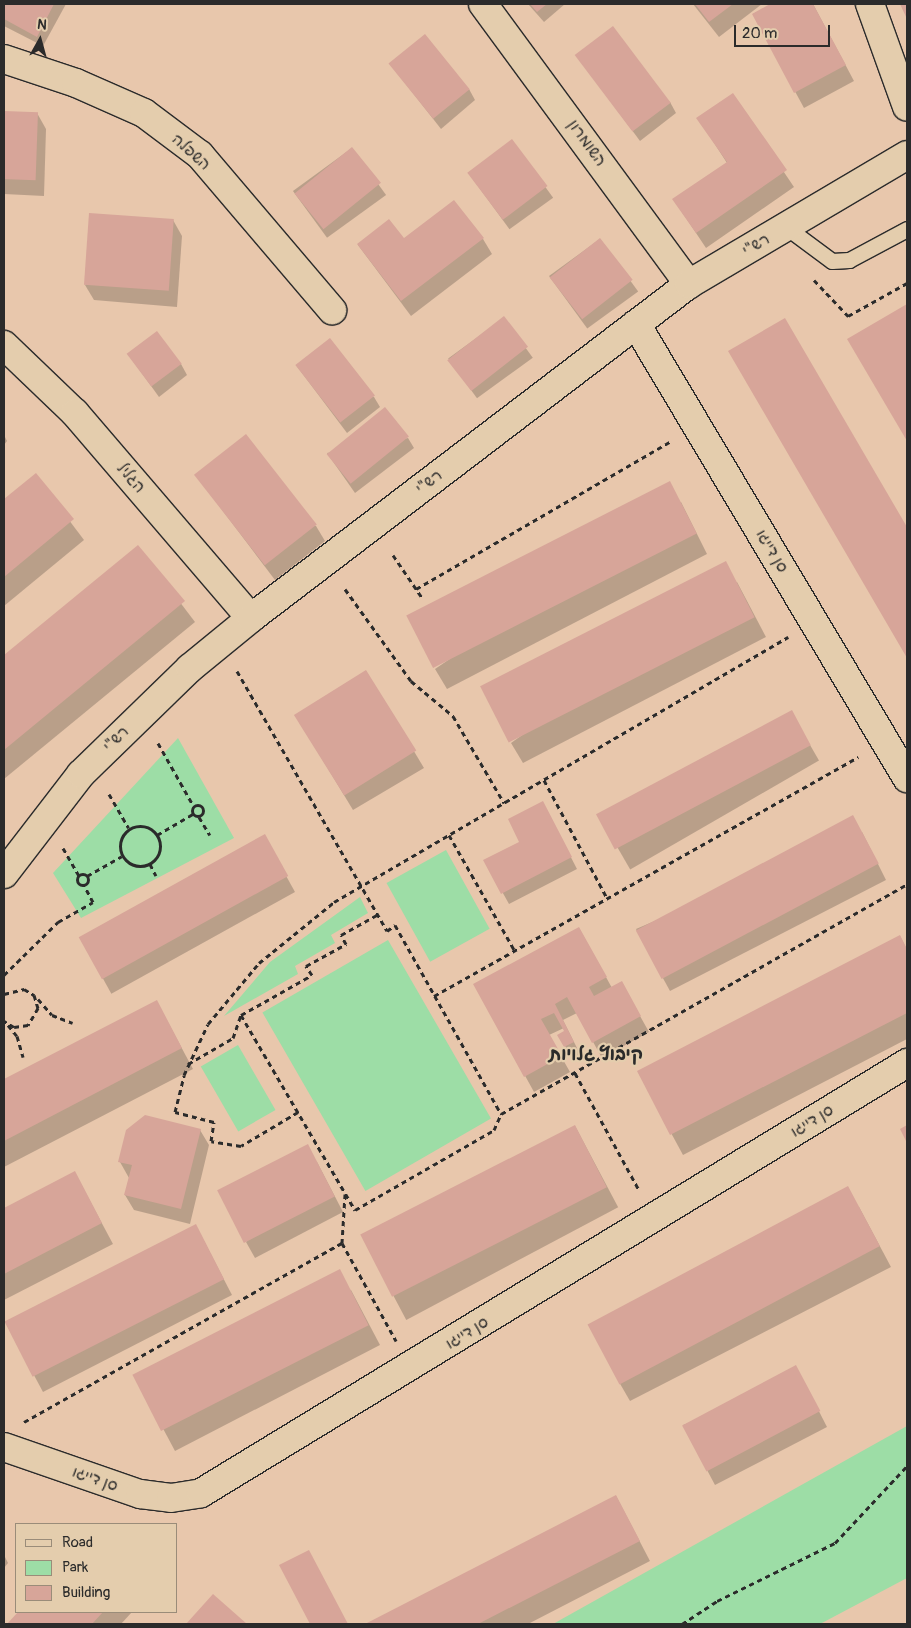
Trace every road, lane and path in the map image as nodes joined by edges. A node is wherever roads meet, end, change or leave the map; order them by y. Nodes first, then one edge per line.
1 (483, 4) edge
2 (870, 4) edge
3 (4, 59) edge
4 (907, 107) edge
5 (907, 155) edge
6 (786, 227) junction
7 (907, 229) edge
8 (808, 273) dead end
9 (907, 283) edge
10 (689, 284) junction
11 (332, 310) dead end
12 (636, 324) junction
13 (4, 345) edge
14 (674, 439) dead end
15 (393, 555) dead end
16 (345, 589) dead end
17 (416, 589) junction
18 (423, 599) dead end
19 (251, 618) junction
20 (791, 636) dead end
21 (237, 671) dead end
22 (158, 743) dead end
23 (858, 757) dead end
24 (907, 778) edge
25 (544, 780) junction
26 (109, 794) dead end
27 (504, 803) junction
28 (194, 807) junction
29 (193, 814) junction
30 (199, 817) junction
31 (129, 828) junction
32 (157, 835) junction
33 (210, 835) dead end
34 (449, 835) junction
35 (62, 847) dead end
36 (122, 856) junction
37 (150, 864) junction
38 (4, 874) edge
39 (79, 876) junction
40 (87, 876) junction
41 (156, 876) dead end
42 (907, 884) edge
43 (84, 885) junction
44 (361, 886) junction
45 (607, 898) junction
46 (377, 915) junction
47 (515, 951) junction
48 (4, 974) edge
49 (4, 994) edge
50 (34, 995) junction
51 (434, 996) junction
52 (241, 1016) junction
53 (4, 1021) edge
54 (73, 1023) dead end
55 (8, 1025) junction
56 (23, 1057) dead end
57 (907, 1063) edge
58 (188, 1064) junction
59 (575, 1073) junction
60 (298, 1112) junction
61 (501, 1114) junction
62 (345, 1192) junction
63 (644, 1199) dead end
64 (342, 1243) junction
65 (398, 1343) dead end
66 (9, 1437) edge
67 (907, 1466) edge
68 (682, 1624) edge

1 - 10 street, השומרון
2 - 4 street
3 - 11 street, השפלה
5 - 6 street, רש"י
6 - 7 lane
6 - 10 street, רש"י
8 - 9 path
10 - 12 street, רש"י
12 - 19 street, רש"י
12 - 24 street, סן דייגו
13 - 19 street, הגליל
14 - 17 path
15 - 17 path
16 - 27 path
17 - 18 path
19 - 38 street, רש"י
20 - 25 path
21 - 44 path
22 - 28 path
23 - 45 path
25 - 27 path
25 - 45 path
26 - 31 path
27 - 34 path
28 - 29 path
28 - 30 path
29 - 30 path
29 - 32 path
30 - 33 path
31 - 32 path
31 - 36 path
32 - 37 path
34 - 44 path
34 - 47 path
35 - 39 path
36 - 37 path
36 - 40 path
37 - 41 path
39 - 40 path
39 - 43 path
40 - 43 path
42 - 59 path
43 - 48 path
44 - 46 path
44 - 58 path
45 - 47 path
46 - 51 path
46 - 52 path
47 - 51 path
49 - 50 path
50 - 54 path
50 - 55 path
51 - 61 path
52 - 58 path
52 - 60 path
53 - 55 path
55 - 56 path
57 - 66 street, סן דייגו
58 - 60 path
59 - 61 path
59 - 63 path
60 - 62 path
61 - 62 path
62 - 64 path
64 - 65 path
64 - 66 path
67 - 68 path

